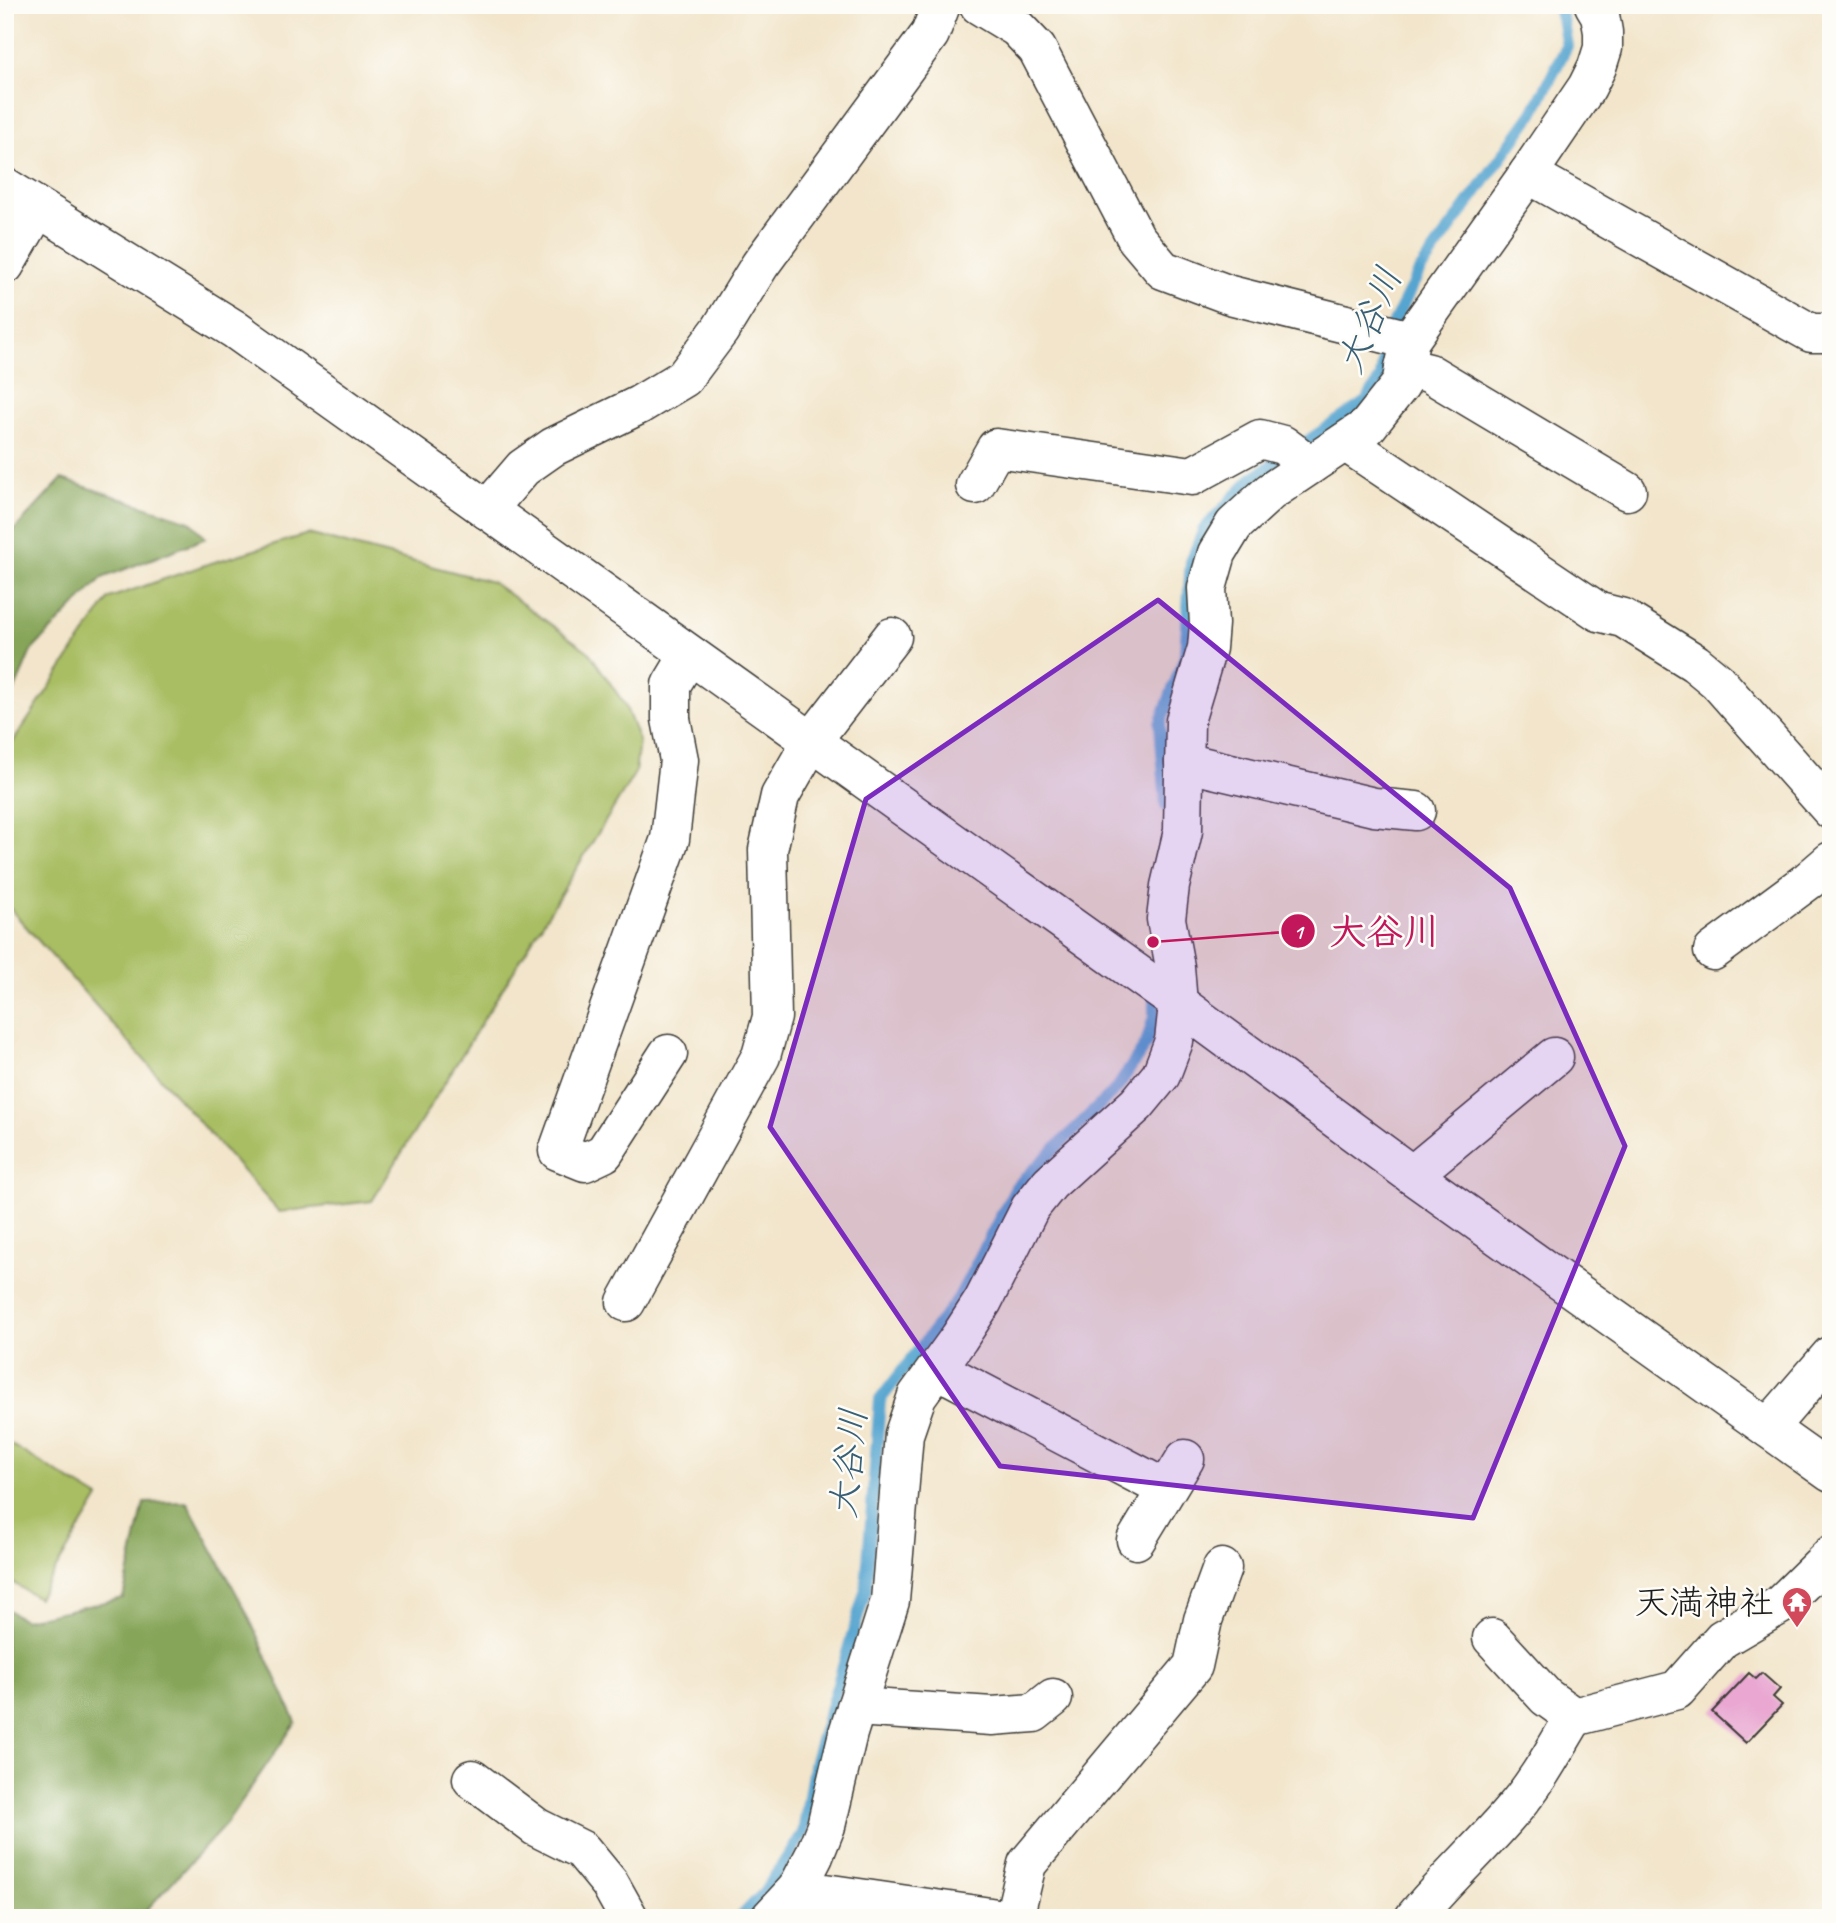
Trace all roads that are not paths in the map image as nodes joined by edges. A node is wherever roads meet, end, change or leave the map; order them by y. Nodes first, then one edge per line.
1 (941, 5) edge
2 (979, 5) edge
3 (1603, 8) edge
4 (1528, 174) junction
5 (5, 187) edge
6 (38, 208) junction
7 (5, 265) edge
8 (1831, 332) edge
9 (1407, 354) junction
10 (1345, 442) junction
11 (1310, 465) junction
12 (975, 485) dead end
13 (1627, 491) dead end
14 (487, 510) junction
15 (892, 637) dead end
16 (689, 655) junction
17 (811, 742) junction
18 (1184, 762) junction
19 (1831, 810) edge
20 (1416, 811) dead end
21 (1831, 861) edge
22 (1713, 951) dead end
23 (1173, 1000) junction
24 (667, 1054) dead end
25 (1554, 1057) dead end
26 (1412, 1175) junction
27 (626, 1302) dead end
28 (1831, 1355) edge
29 (937, 1368) junction
30 (1768, 1428) junction
31 (1831, 1473) edge
32 (1136, 1540) dead end
33 (1831, 1555) edge
34 (1222, 1568) dead end
35 (1492, 1638) dead end
36 (1053, 1698) dead end
37 (856, 1707) junction
38 (1574, 1717) junction
39 (472, 1779) dead end
40 (797, 1889) junction
41 (629, 1918) edge
42 (770, 1918) edge
43 (997, 1918) edge
44 (1014, 1918) edge
45 (1415, 1918) edge

1 - 14 street
2 - 9 street
3 - 4 street
4 - 8 street
4 - 9 street
5 - 6 street
6 - 7 street
6 - 14 street
9 - 10 street
9 - 13 street
10 - 11 street
10 - 19 street
11 - 12 street
11 - 18 street
14 - 16 street
15 - 17 street
16 - 17 street
16 - 24 street
17 - 23 street
17 - 27 street
18 - 20 street
18 - 23 street
21 - 22 street
23 - 26 street
23 - 29 street
25 - 26 street
26 - 30 street
28 - 30 street
29 - 32 street
29 - 37 street
30 - 31 street
33 - 38 street
34 - 44 street
35 - 38 street
36 - 37 street
37 - 40 street
38 - 45 street
39 - 41 street
40 - 42 street
40 - 43 street

